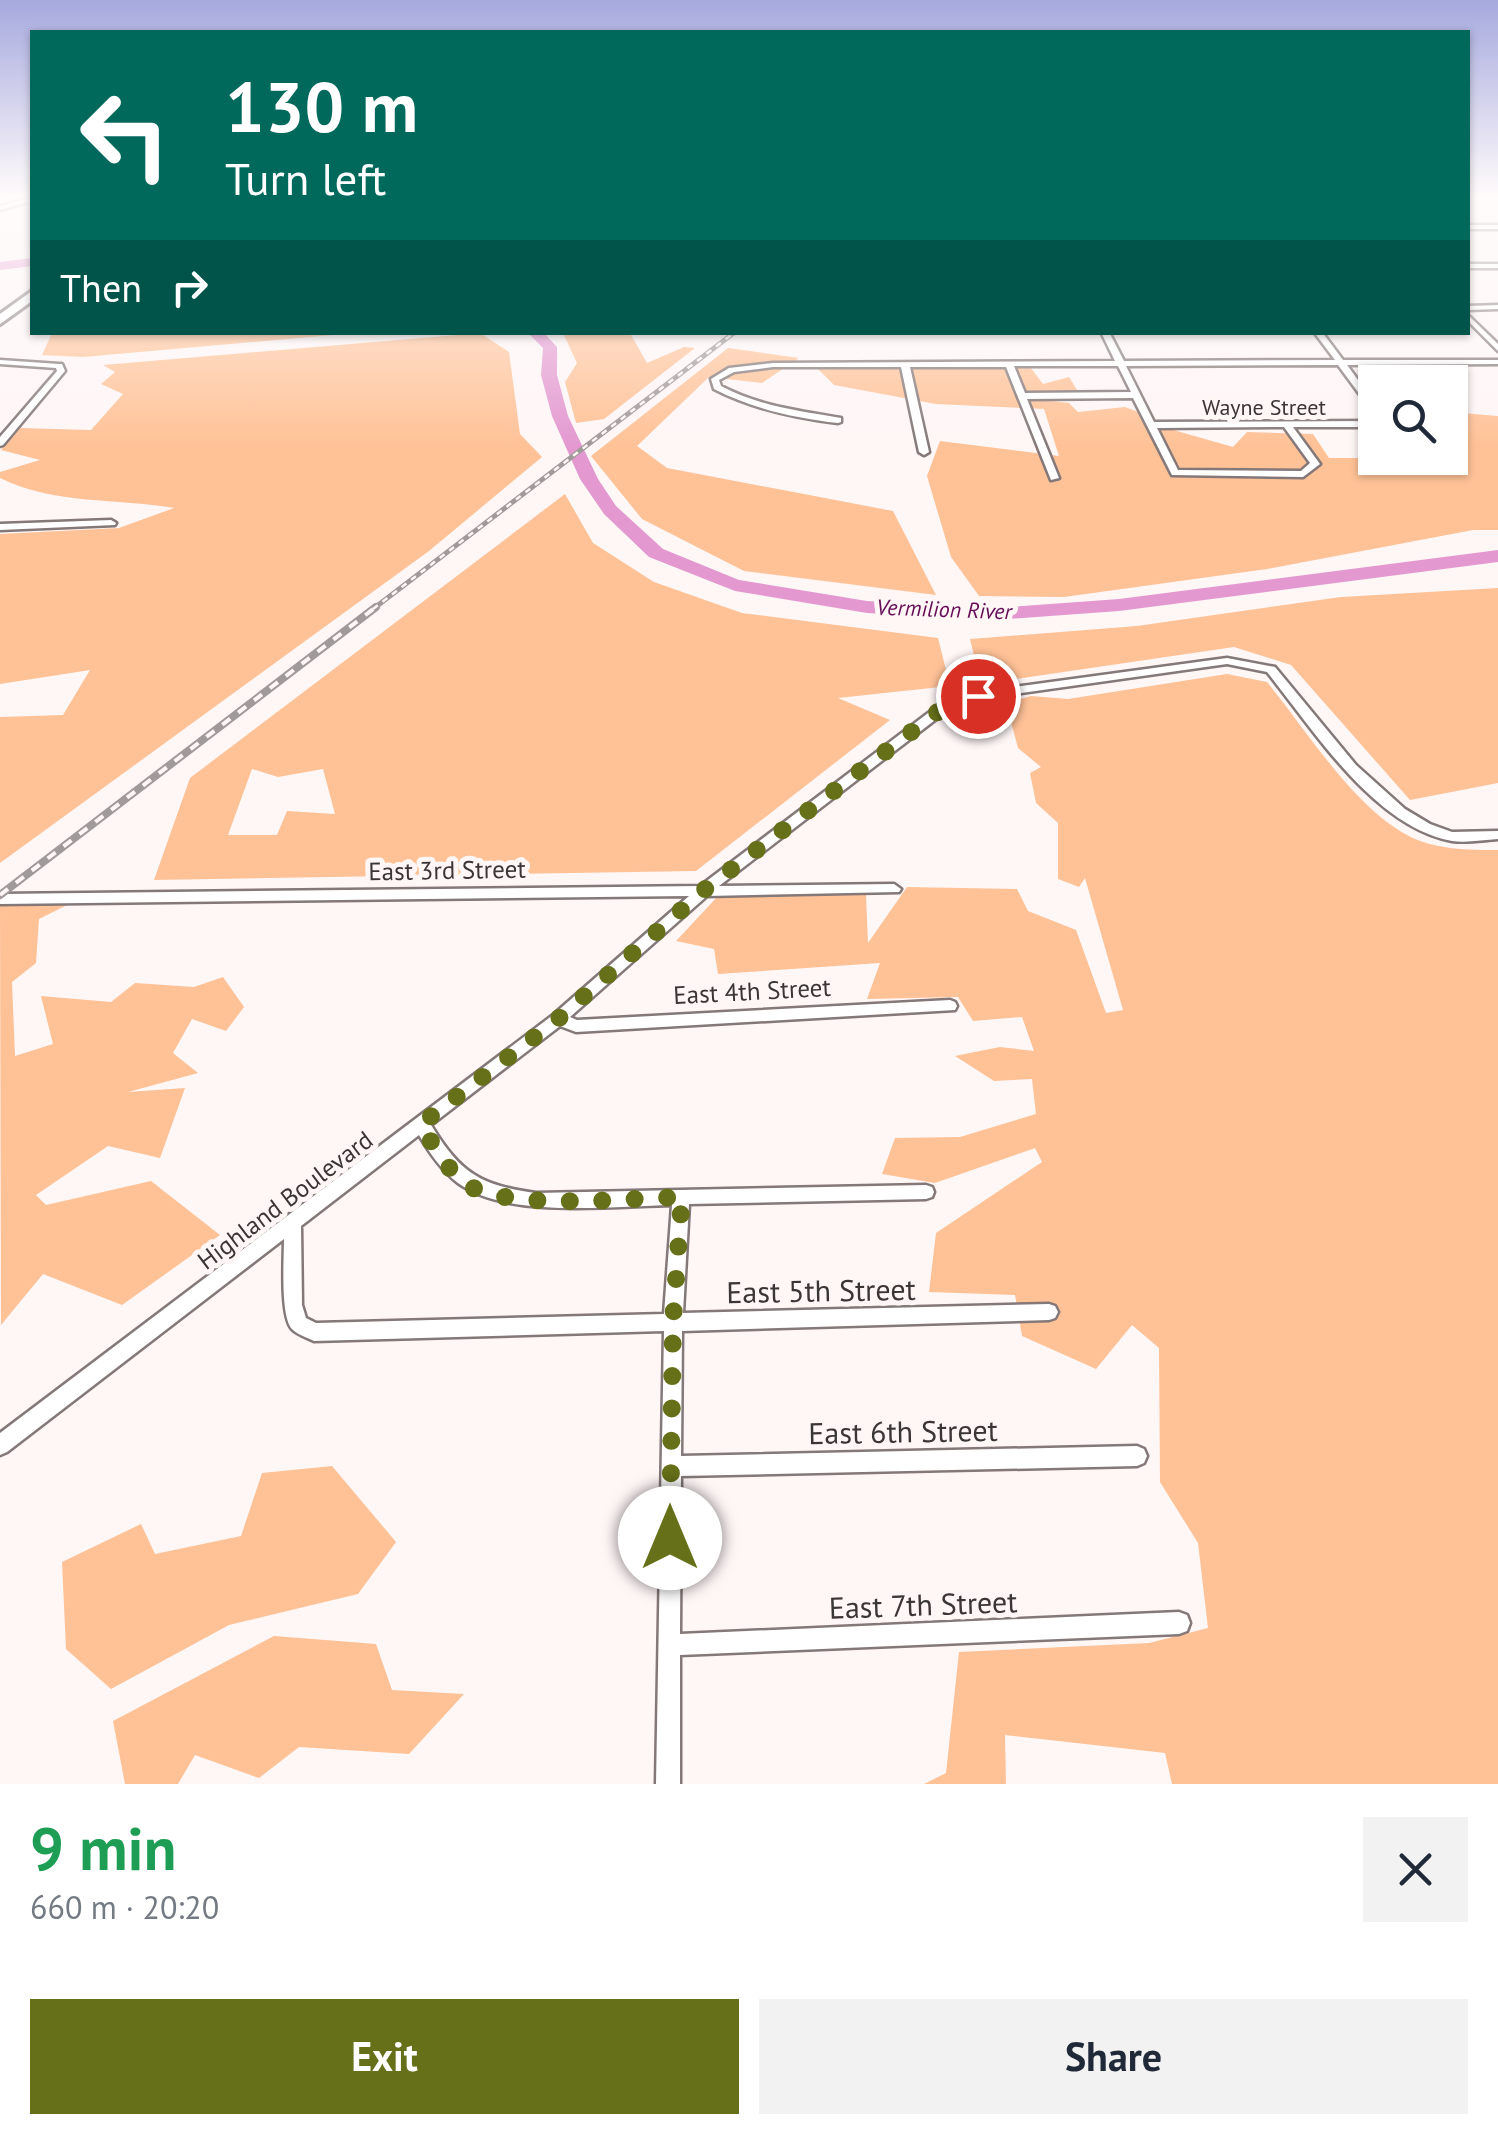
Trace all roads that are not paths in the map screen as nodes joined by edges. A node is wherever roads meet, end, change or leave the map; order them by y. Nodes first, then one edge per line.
1 (28, 298) edge
2 (1470, 308) edge
3 (1498, 308) edge
4 (0, 320) edge
5 (1470, 320) edge
6 (1106, 335) edge
7 (1320, 335) edge
8 (1498, 349) edge
9 (0, 362) edge
10 (1340, 362) junction
11 (1498, 362) edge
12 (1120, 363) junction
13 (905, 364) junction
14 (1009, 364) junction
15 (1358, 387) edge
16 (1135, 395) junction
17 (1022, 396) junction
18 (838, 420) dead end
19 (1358, 424) edge
20 (1152, 425) junction
21 (1287, 425) junction
22 (0, 443) edge
23 (924, 452) dead end
24 (1054, 478) dead end
25 (111, 522) dead end
26 (0, 527) edge
27 (1498, 835) edge
28 (894, 889) dead end
29 (704, 890) junction
30 (0, 899) edge
31 (950, 1006) dead end
32 (558, 1019) junction
33 (421, 1124) junction
34 (926, 1192) dead end
35 (682, 1197) junction
36 (292, 1223) junction
37 (1049, 1312) dead end
38 (673, 1321) junction
39 (0, 1446) edge
40 (1137, 1456) dead end
41 (670, 1466) junction
42 (1179, 1623) dead end
43 (670, 1646) junction
44 (668, 1784) edge

1 - 4 main road
2 - 3 street
5 - 8 street
6 - 12 street
7 - 10 street
9 - 22 street
10 - 11 street
10 - 12 street
10 - 15 street
12 - 14 street
12 - 16 street
13 - 14 street
13 - 18 street
13 - 23 street
14 - 17 street
16 - 17 street
16 - 20 street
17 - 24 street
19 - 21 street, Wayne Street
20 - 21 street, Wayne Street
20 - 21 street
25 - 26 street
27 - 29 street, Highland Boulevard
28 - 29 street, East 3rd Street
29 - 30 street, East 3rd Street
29 - 32 street, Highland Boulevard
31 - 32 street, East 4th Street
32 - 33 street, Highland Boulevard
33 - 35 street
33 - 36 street, Highland Boulevard
34 - 35 street
35 - 38 street
36 - 38 street, East 5th Street
36 - 39 street, Highland Boulevard
37 - 38 street, East 5th Street
38 - 41 street
40 - 41 street, East 6th Street
41 - 43 street
42 - 43 street, East 7th Street
43 - 44 street

